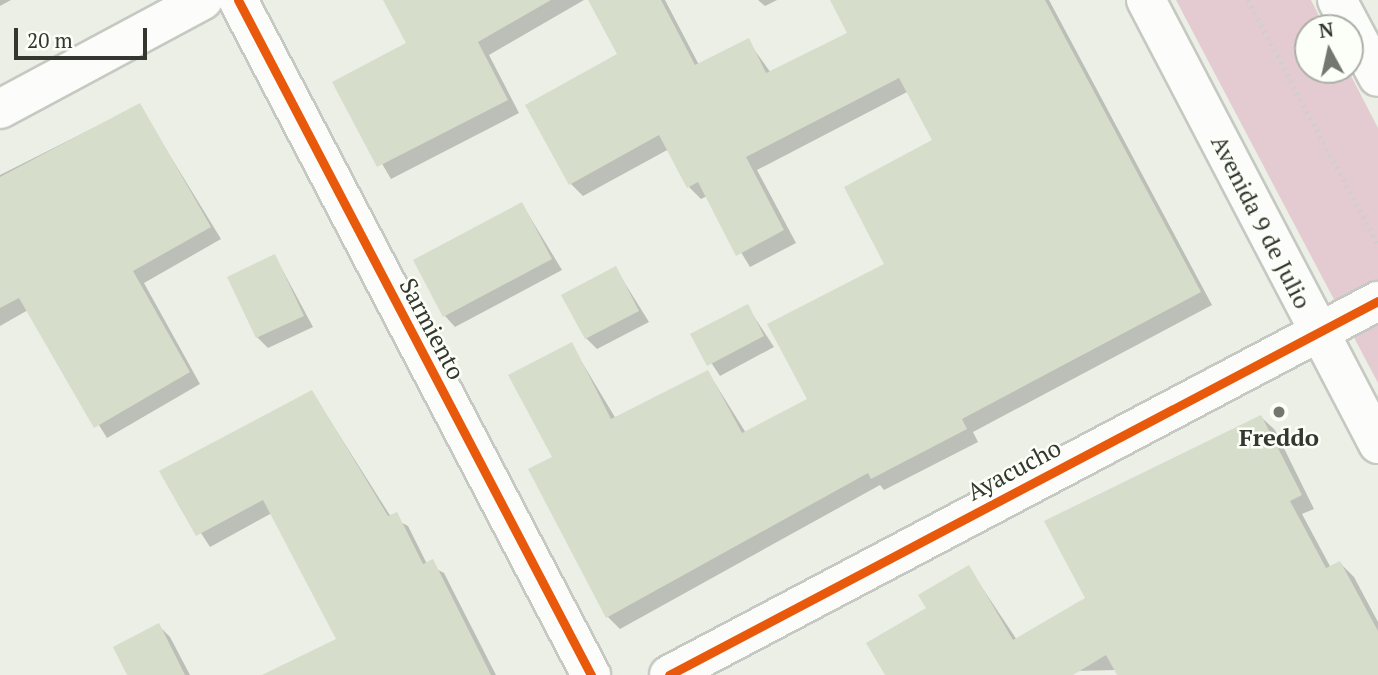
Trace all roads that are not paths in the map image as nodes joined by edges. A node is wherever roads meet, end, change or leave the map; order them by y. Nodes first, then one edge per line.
1 (203, 0) edge
2 (238, 0) edge
3 (1146, 0) edge
4 (1337, 0) edge
5 (1378, 77) edge
6 (0, 108) edge
7 (1378, 301) edge
8 (1318, 331) junction
9 (1378, 444) edge
10 (592, 675) edge
11 (669, 675) edge

1 - 6 street
2 - 10 street, Sarmiento
3 - 8 street, Avenida 9 de Julio
4 - 5 street
7 - 8 street, Ayacucho
8 - 9 street, Avenida 9 de Julio
8 - 11 street, Ayacucho

